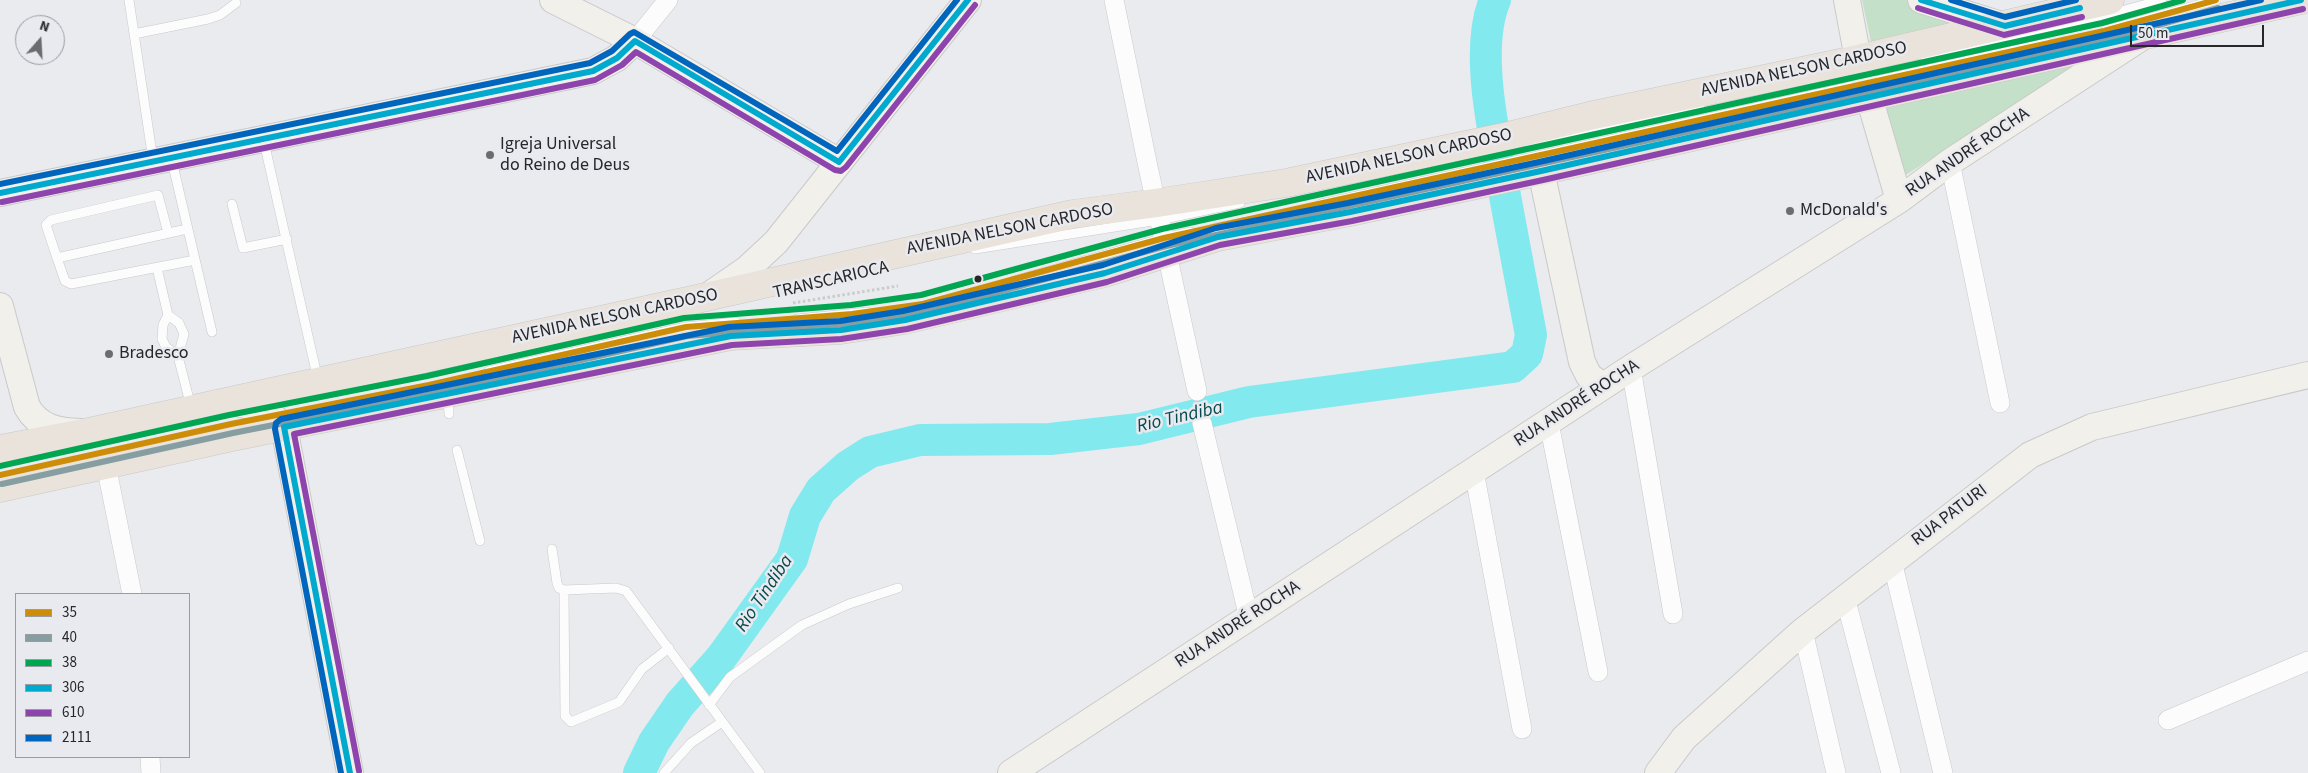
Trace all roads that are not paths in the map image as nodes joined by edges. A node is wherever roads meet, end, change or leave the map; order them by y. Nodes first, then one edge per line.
1 (129, 0) edge
2 (553, 0) edge
3 (668, 0) edge
4 (968, 0) edge
5 (1114, 0) edge
6 (1847, 0) edge
7 (1921, 0) edge
8 (2110, 0) edge
9 (2162, 0) edge
10 (2216, 0) edge
11 (2301, 0) edge
12 (236, 3) dead end
13 (2005, 26) junction
14 (134, 34) junction
15 (2144, 36) junction
16 (634, 41) junction
17 (1864, 77) junction
18 (263, 139) junction
19 (1498, 158) junction
20 (163, 160) junction
21 (839, 162) junction
22 (1950, 162) junction
23 (1541, 171) junction
24 (0, 193) edge
25 (1899, 200) junction
26 (232, 204) dead end
27 (1158, 212) junction
28 (186, 229) junction
29 (168, 233) junction
30 (287, 239) junction
31 (1165, 245) junction
32 (966, 251) dead end
33 (57, 258) junction
34 (195, 260) junction
35 (157, 268) junction
36 (716, 301) junction
37 (0, 306) edge
38 (168, 315) junction
39 (212, 332) dead end
40 (178, 356) junction
41 (1630, 368) junction
42 (2308, 375) edge
43 (318, 381) junction
44 (1603, 386) junction
45 (1197, 391) dead end
46 (229, 400) junction
47 (2000, 403) dead end
48 (192, 409) junction
49 (273, 417) junction
50 (1549, 422) junction
51 (1202, 423) dead end
52 (89, 432) junction
53 (0, 449) edge
54 (457, 450) dead end
55 (0, 462) edge
56 (103, 466) junction
57 (1474, 471) junction
58 (0, 475) edge
59 (0, 488) edge
60 (104, 501) dead end
61 (480, 540) dead end
62 (552, 549) dead end
63 (1892, 561) junction
64 (898, 588) dead end
65 (564, 590) junction
66 (132, 593) edge
67 (1845, 598) junction
68 (1673, 614) dead end
69 (1249, 618) junction
70 (1803, 631) junction
71 (669, 648) junction
72 (2308, 661) edge
73 (1598, 672) dead end
74 (706, 701) junction
75 (2168, 720) dead end
76 (722, 722) junction
77 (1522, 729) dead end
78 (150, 758) edge
79 (151, 773) edge
80 (350, 773) edge
81 (664, 773) edge
82 (760, 773) edge
83 (1011, 773) edge
84 (1658, 773) edge
85 (1836, 773) edge
86 (1891, 773) edge
87 (1943, 773) edge

1 - 14 lane
2 - 16 main road
3 - 16 street
4 - 21 main road
5 - 27 street
6 - 17 main road
7 - 13 main road
8 - 13 main road, AVENIDA NELSON CARDOSO
9 - 17 lane
10 - 17 lane
11 - 15 main road, AVENIDA NELSON CARDOSO
12 - 14 lane
13 - 17 main road, AVENIDA NELSON CARDOSO
14 - 20 lane
15 - 17 main road, AVENIDA NELSON CARDOSO
15 - 22 main road, RUA ANDRÉ ROCHA
16 - 18 main road
16 - 21 main road
17 - 19 main road, AVENIDA NELSON CARDOSO
17 - 23 main road, AVENIDA NELSON CARDOSO
17 - 25 main road
18 - 20 main road
18 - 30 lane
19 - 23 main road, AVENIDA NELSON CARDOSO
19 - 27 main road, AVENIDA NELSON CARDOSO
19 - 31 main road, AVENIDA NELSON CARDOSO
20 - 24 main road
20 - 28 lane
21 - 36 main road
22 - 25 main road, RUA ANDRÉ ROCHA
22 - 47 street
23 - 44 main road
25 - 41 main road, RUA ANDRÉ ROCHA
26 - 30 lane
27 - 31 street
27 - 32 lane
27 - 36 main road, AVENIDA NELSON CARDOSO
28 - 29 lane
28 - 34 lane
29 - 33 lane
29 - 33 lane
30 - 43 lane
31 - 45 street
31 - 49 lane, TRANSCARIOCA
31 - 49 main road, AVENIDA NELSON CARDOSO
33 - 35 lane
34 - 35 lane
34 - 39 lane
35 - 38 lane
36 - 43 main road, AVENIDA NELSON CARDOSO
36 - 49 lane, TRANSCARIOCA
37 - 52 main road
38 - 40 lane
38 - 40 lane
40 - 48 lane
41 - 44 main road, RUA ANDRÉ ROCHA
41 - 68 street
42 - 63 main road, RUA PATURI
43 - 46 main road, AVENIDA NELSON CARDOSO
44 - 50 main road, RUA ANDRÉ ROCHA
46 - 48 main road, AVENIDA NELSON CARDOSO
46 - 49 main road
48 - 52 main road, AVENIDA NELSON CARDOSO
49 - 55 lane, TRANSCARIOCA
49 - 56 main road, AVENIDA NELSON CARDOSO
49 - 58 lane, TRANSCARIOCA
49 - 80 main road
50 - 57 main road, RUA ANDRÉ ROCHA
50 - 73 street
51 - 69 street
52 - 53 main road, AVENIDA NELSON CARDOSO
54 - 61 lane
56 - 59 main road, AVENIDA NELSON CARDOSO
56 - 60 lane
56 - 66 street
57 - 69 main road, RUA ANDRÉ ROCHA
57 - 77 street
62 - 65 lane
63 - 67 main road, RUA PATURI
63 - 87 street
64 - 74 lane
65 - 71 lane
65 - 71 lane
67 - 70 main road, RUA PATURI
67 - 86 street
69 - 83 main road, RUA ANDRÉ ROCHA
70 - 84 main road, RUA PATURI
70 - 85 street
71 - 74 lane
72 - 75 street
74 - 76 lane
76 - 81 lane
76 - 82 lane
78 - 79 street

